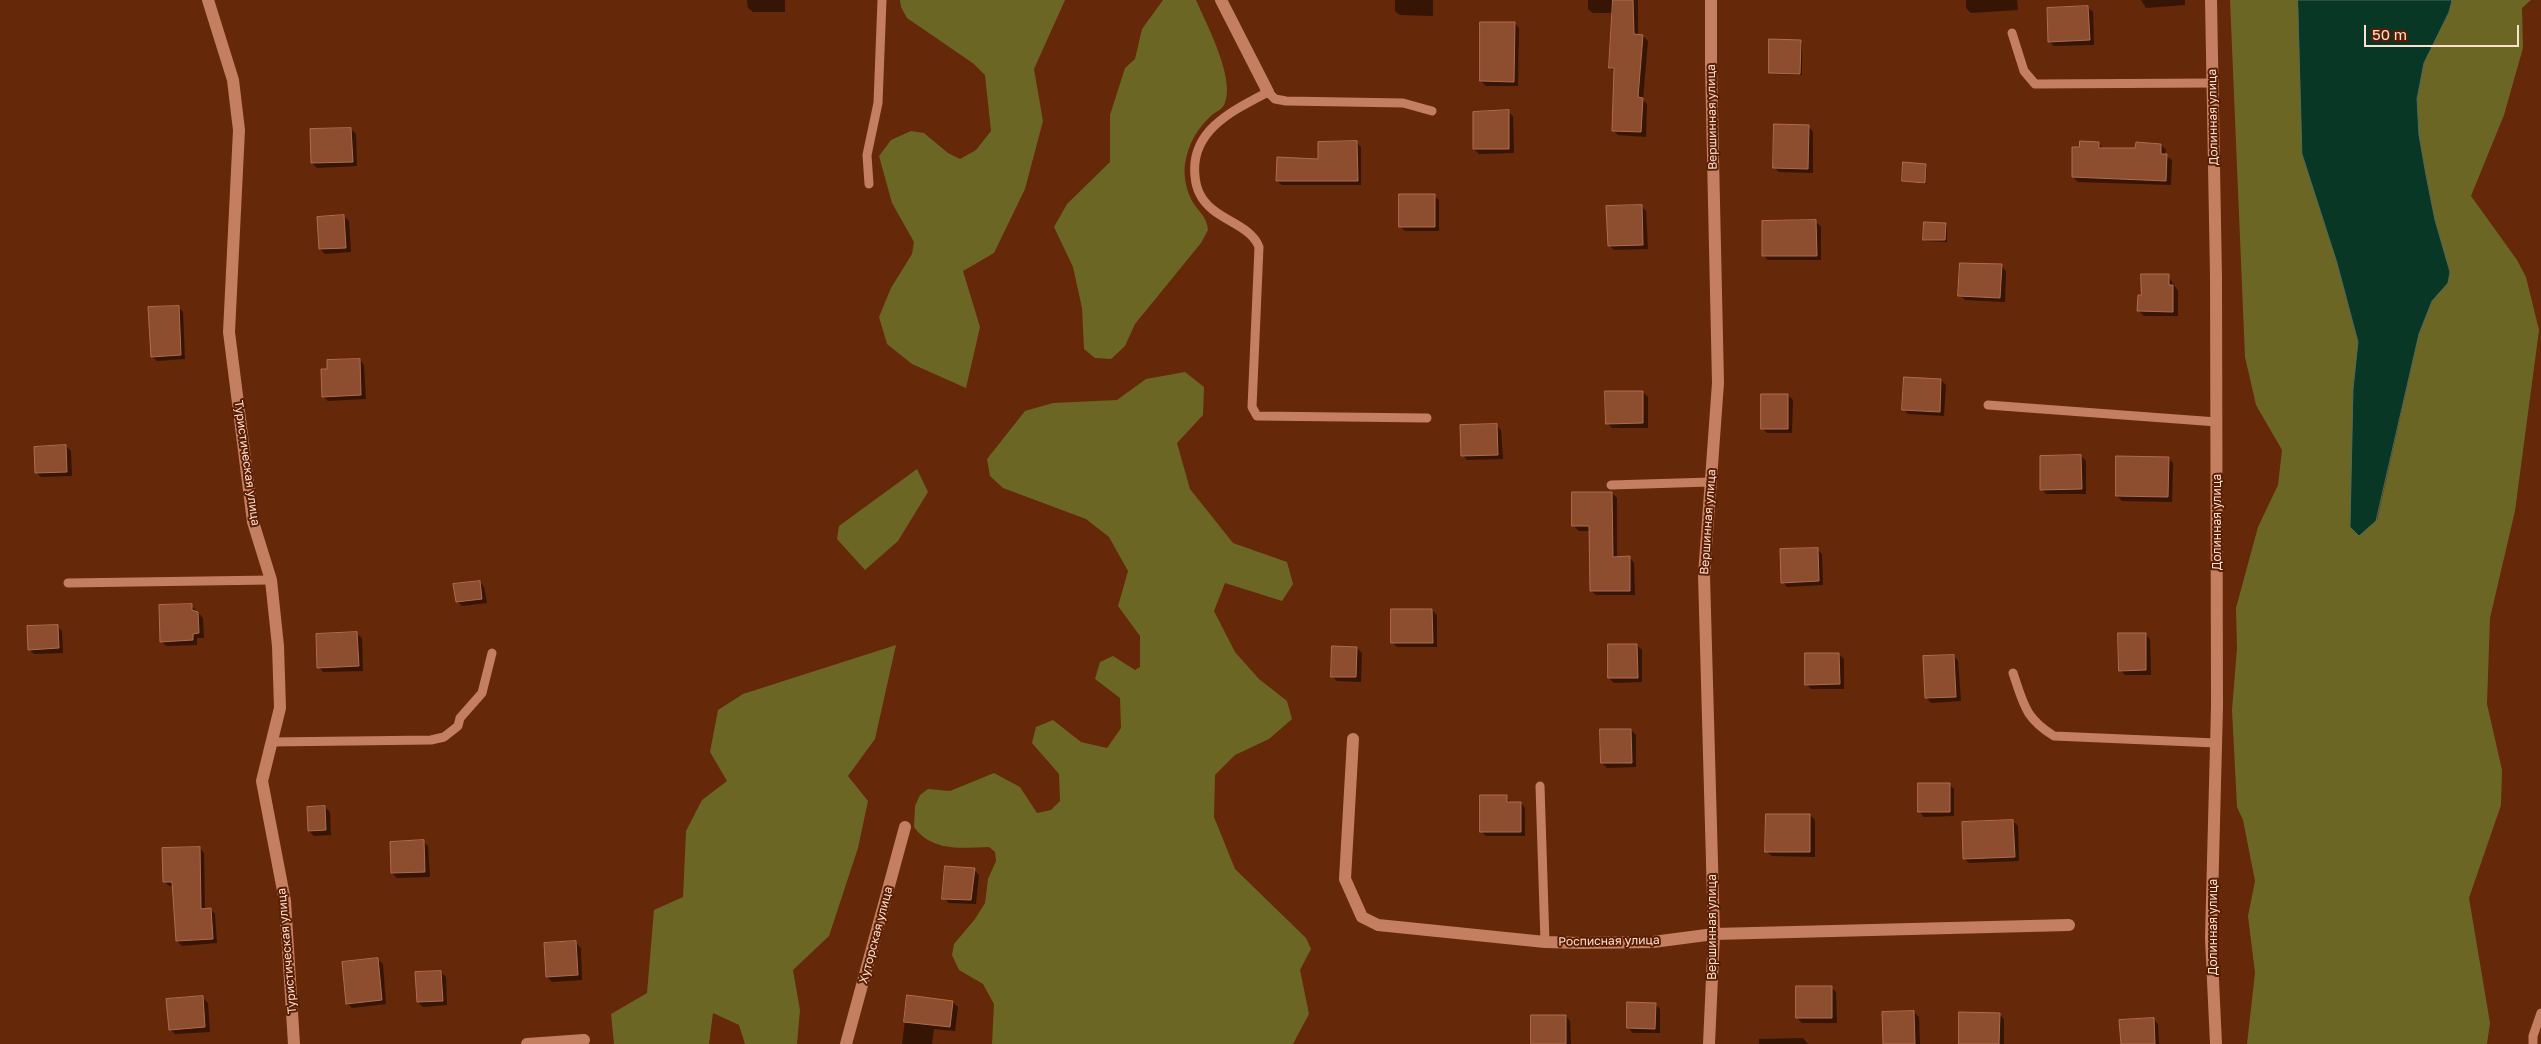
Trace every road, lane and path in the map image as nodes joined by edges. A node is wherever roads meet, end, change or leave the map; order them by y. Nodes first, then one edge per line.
1 (208, 0) edge
2 (882, 0) edge
3 (1221, 0) edge
4 (1712, 0) edge
5 (2211, 0) edge
6 (2012, 33) dead end
7 (2212, 83) junction
8 (1268, 92) junction
9 (1432, 111) dead end
10 (869, 184) dead end
11 (1988, 405) dead end
12 (1427, 418) dead end
13 (2217, 422) junction
14 (1711, 482) junction
15 (1611, 485) dead end
16 (271, 580) junction
17 (68, 583) dead end
18 (492, 653) dead end
19 (2013, 673) dead end
20 (1353, 739) dead end
21 (271, 742) junction
22 (2216, 743) junction
23 (1540, 786) dead end
24 (905, 827) dead end
25 (2070, 924) dead end
26 (1714, 934) junction
27 (1545, 942) junction
28 (2541, 1013) edge
29 (584, 1040) dead end
30 (294, 1044) edge
31 (527, 1044) edge
32 (846, 1044) edge
33 (1709, 1044) edge
34 (2216, 1044) edge
35 (2533, 1044) edge

1 - 16 street, Туристическая улица
2 - 10 lane
3 - 8 street
4 - 14 street, Вершинная улица
5 - 7 street, Долинная улица
6 - 7 lane
7 - 13 street, Долинная улица
8 - 9 lane
8 - 12 lane
11 - 13 lane
13 - 22 street, Долинная улица
14 - 15 lane
14 - 26 street, Вершинная улица
16 - 17 lane
16 - 21 street, Туристическая улица
18 - 21 lane
19 - 22 lane
20 - 27 street, Росписная улица
21 - 30 street, Туристическая улица
22 - 34 street, Долинная улица
23 - 27 lane
24 - 32 street, Хуторская улица
25 - 26 street, Росписная улица
26 - 27 street, Росписная улица
26 - 33 street, Вершинная улица
28 - 35 lane
29 - 31 street

